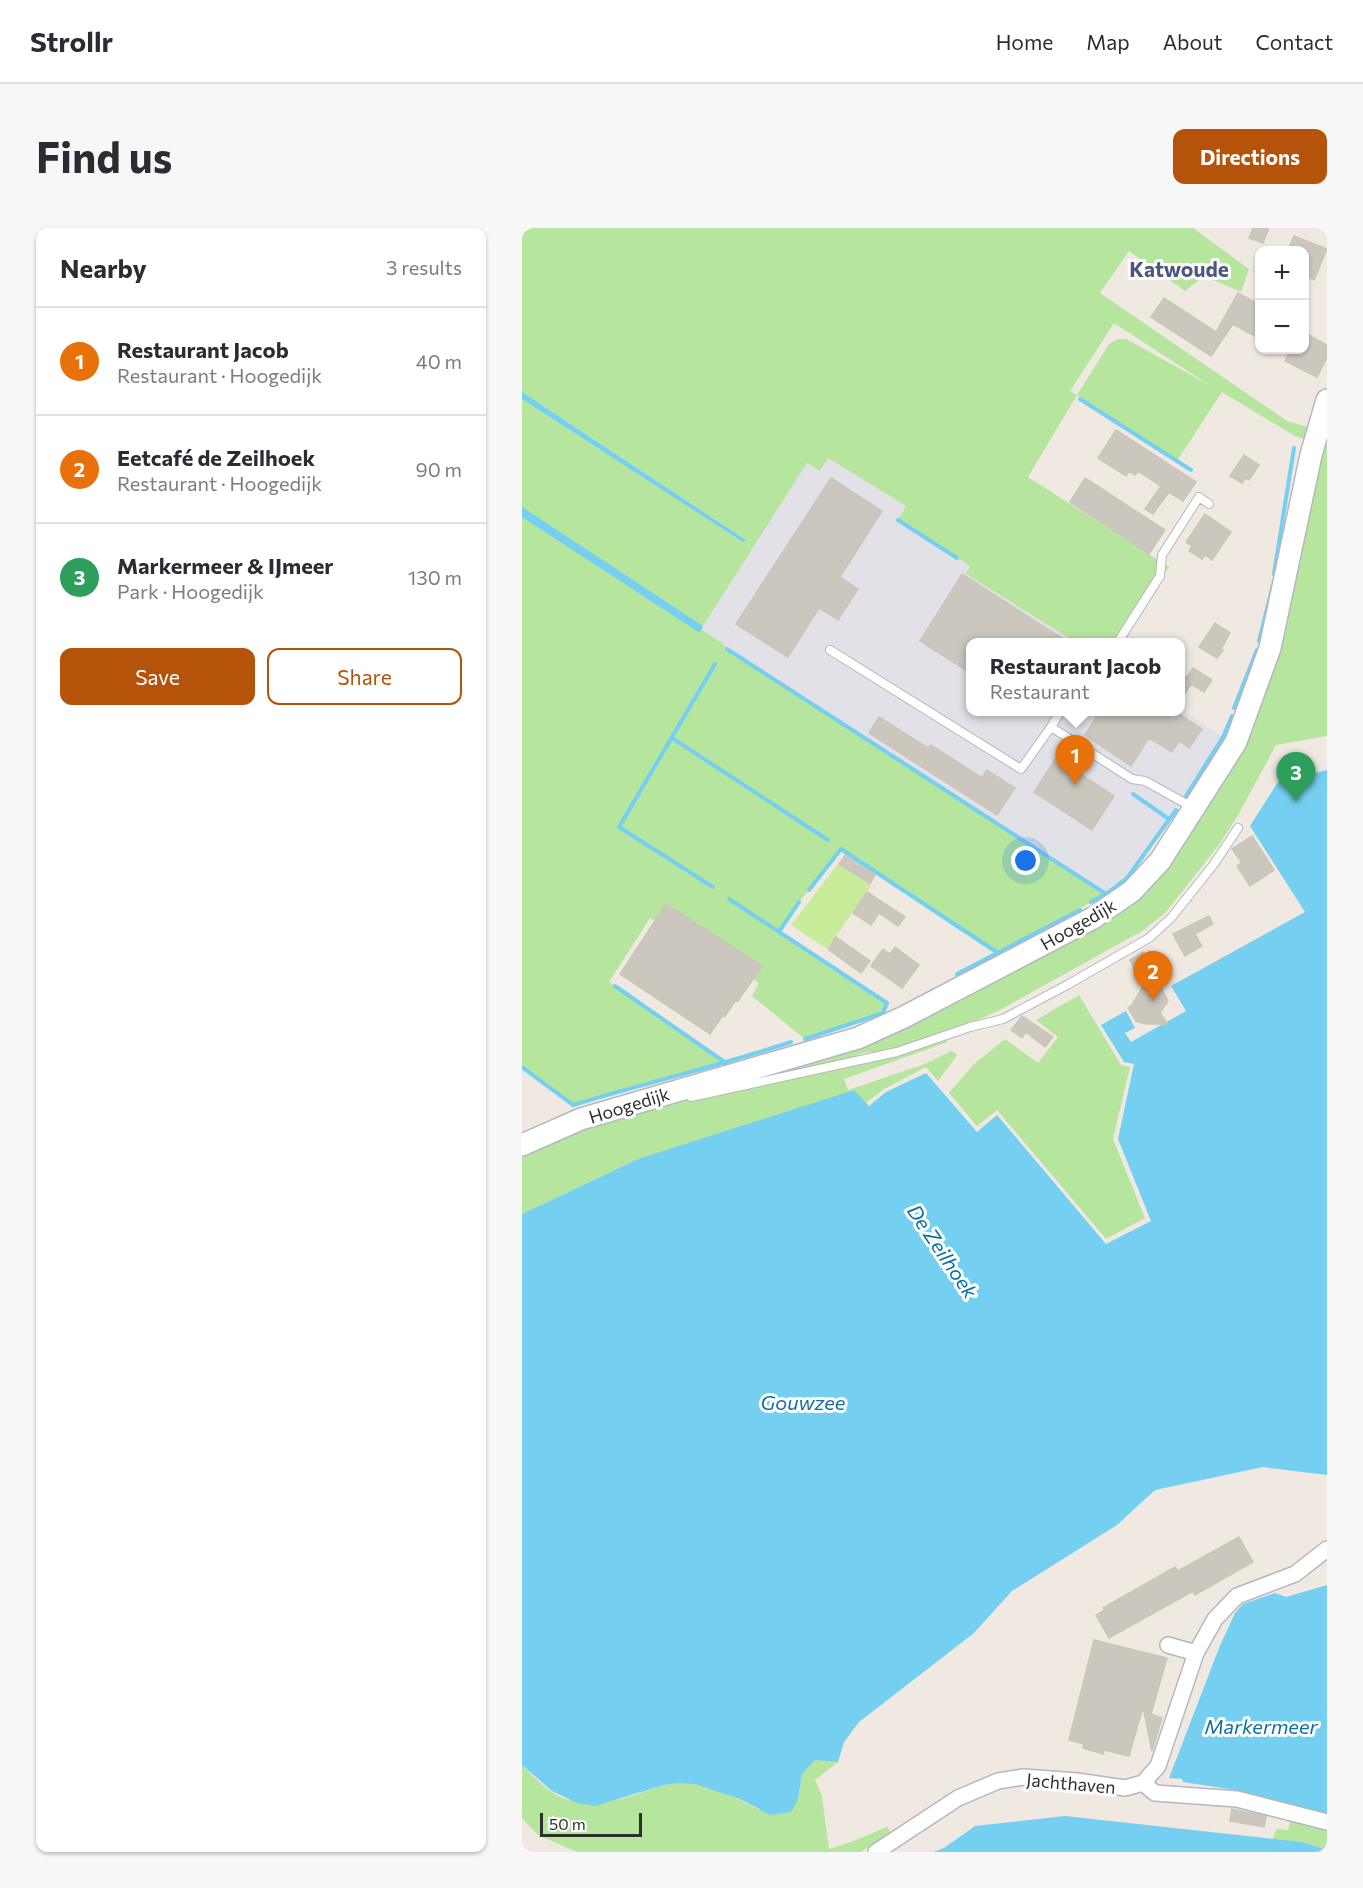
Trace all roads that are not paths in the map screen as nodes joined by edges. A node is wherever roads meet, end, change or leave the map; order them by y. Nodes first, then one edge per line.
1 (1327, 400) edge
2 (1209, 504) dead end
3 (1121, 638) edge
4 (830, 650) dead end
5 (1057, 716) edge
6 (1050, 726) junction
7 (1195, 808) junction
8 (1238, 828) dead end
9 (686, 1098) dead end
10 (647, 1099) junction
11 (675, 1101) dead end
12 (522, 1145) edge
13 (1327, 1549) edge
14 (1168, 1645) dead end
15 (1196, 1653) junction
16 (1143, 1782) junction
17 (1327, 1821) edge
18 (876, 1852) edge

1 - 7 street, Hoogedijk
2 - 3 lane
4 - 6 lane
5 - 6 lane
6 - 7 lane
7 - 10 street, Hoogedijk
8 - 9 lane
10 - 11 lane
10 - 12 street, Hoogedijk
13 - 15 street, Jachthaven
14 - 15 street
15 - 16 street, Jachthaven
16 - 17 street
16 - 18 street, Jachthaven

